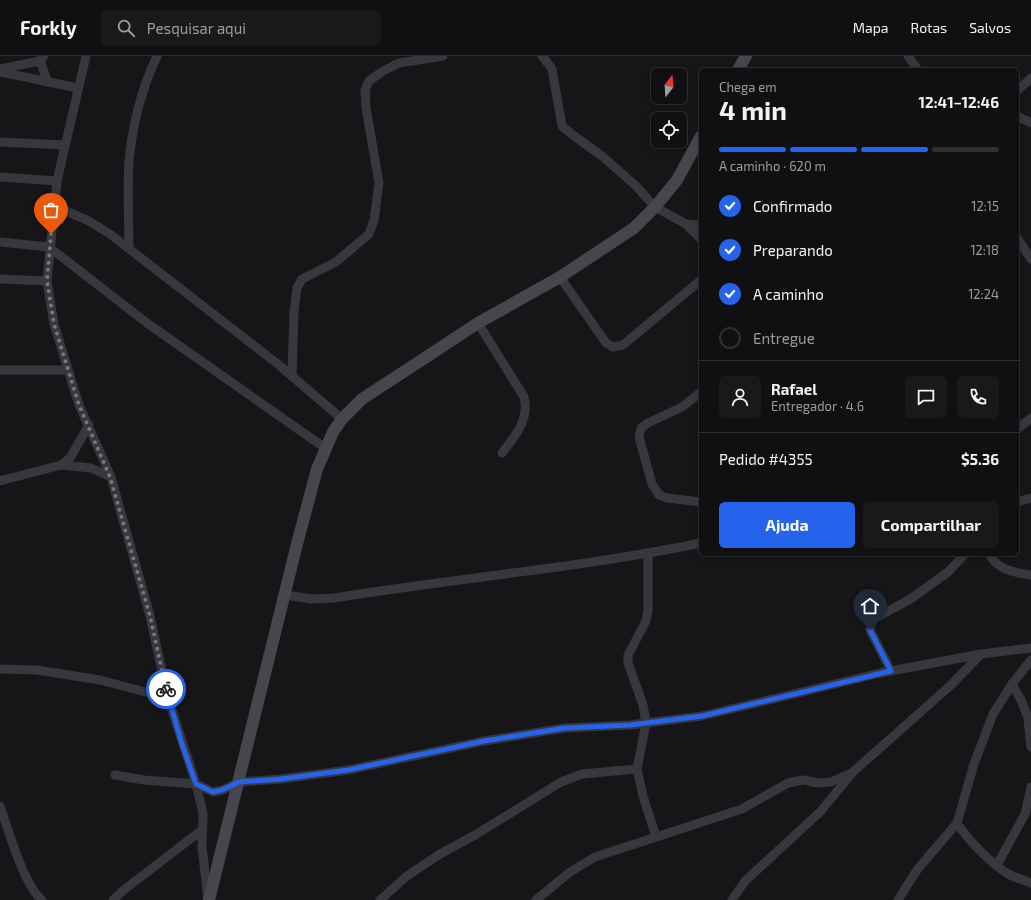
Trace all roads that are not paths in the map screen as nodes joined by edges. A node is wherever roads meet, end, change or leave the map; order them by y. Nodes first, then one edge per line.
1 (86, 56) edge
2 (157, 56) edge
3 (443, 56) edge
4 (542, 56) edge
5 (745, 56) edge
6 (908, 56) edge
7 (414, 58) edge
8 (42, 59) edge
9 (739, 68) edge
10 (917, 68) edge
11 (0, 70) edge
12 (1031, 78) edge
13 (48, 82) junction
14 (78, 88) junction
15 (1019, 89) edge
16 (1019, 117) edge
17 (1031, 123) edge
18 (699, 140) edge
19 (0, 142) edge
20 (65, 145) junction
21 (0, 177) edge
22 (57, 181) junction
23 (54, 206) junction
24 (656, 207) junction
25 (686, 224) junction
26 (699, 225) edge
27 (699, 237) edge
28 (0, 242) edge
29 (1019, 243) edge
30 (49, 247) junction
31 (129, 248) junction
32 (1031, 259) edge
33 (560, 277) junction
34 (0, 279) edge
35 (47, 281) junction
36 (699, 282) edge
37 (478, 323) junction
38 (0, 370) edge
39 (67, 370) junction
40 (292, 376) junction
41 (699, 394) edge
42 (1031, 418) edge
43 (342, 419) junction
44 (89, 425) junction
45 (1019, 427) edge
46 (325, 448) junction
47 (502, 453) dead end
48 (61, 465) junction
49 (110, 477) junction
50 (0, 481) edge
51 (1031, 498) edge
52 (1019, 501) edge
53 (699, 502) edge
54 (699, 543) edge
55 (648, 554) junction
56 (963, 556) edge
57 (990, 556) edge
58 (1031, 575) edge
59 (286, 595) junction
60 (1031, 648) edge
61 (981, 654) junction
62 (1031, 660) edge
63 (0, 670) edge
64 (891, 671) junction
65 (1012, 684) junction
66 (168, 698) junction
67 (1029, 721) edge
68 (646, 723) junction
69 (1031, 747) edge
70 (637, 769) junction
71 (854, 772) junction
72 (115, 775) dead end
73 (239, 782) junction
74 (196, 784) junction
75 (1031, 787) edge
76 (0, 806) edge
77 (957, 823) junction
78 (202, 830) junction
79 (656, 837) junction
80 (997, 865) junction
81 (1031, 883) edge
82 (42, 900) edge
83 (113, 900) edge
84 (208, 900) edge
85 (380, 900) edge
86 (536, 900) edge
87 (732, 900) edge
88 (898, 900) edge

1 - 14 street
2 - 31 street
3 - 7 street
4 - 24 street
5 - 9 street
6 - 10 street
7 - 40 street
8 - 11 street
8 - 13 street
11 - 13 street
12 - 15 street
13 - 14 street
14 - 20 street
16 - 17 street
18 - 24 street
19 - 20 street
20 - 22 street
21 - 22 street
22 - 23 street
23 - 30 street
23 - 31 street
24 - 25 street
24 - 33 street
25 - 26 street
25 - 27 street
28 - 30 street
29 - 32 street
30 - 35 street
30 - 46 street
31 - 40 street
33 - 36 street
33 - 37 street
34 - 35 street
35 - 39 street
37 - 43 street
37 - 47 street
38 - 39 street
39 - 44 street
40 - 43 street
41 - 53 street
42 - 45 street
43 - 46 street
44 - 48 street
44 - 49 street
46 - 59 street
48 - 49 street
48 - 50 street
49 - 66 street
51 - 52 street
54 - 55 street
55 - 59 street
55 - 68 street
56 - 64 street
57 - 58 street
59 - 73 street
60 - 61 street
61 - 64 street
61 - 71 street
62 - 65 street
63 - 66 street
64 - 68 street
65 - 67 street
65 - 77 street
66 - 74 street
67 - 69 street
68 - 70 street
68 - 73 street
70 - 79 street
70 - 85 street
71 - 79 street
71 - 87 street
72 - 74 street
73 - 74 street
73 - 84 street
74 - 78 street
75 - 80 street
76 - 82 street
77 - 80 street
77 - 88 street
78 - 83 street
78 - 84 street
79 - 86 street
80 - 81 street

